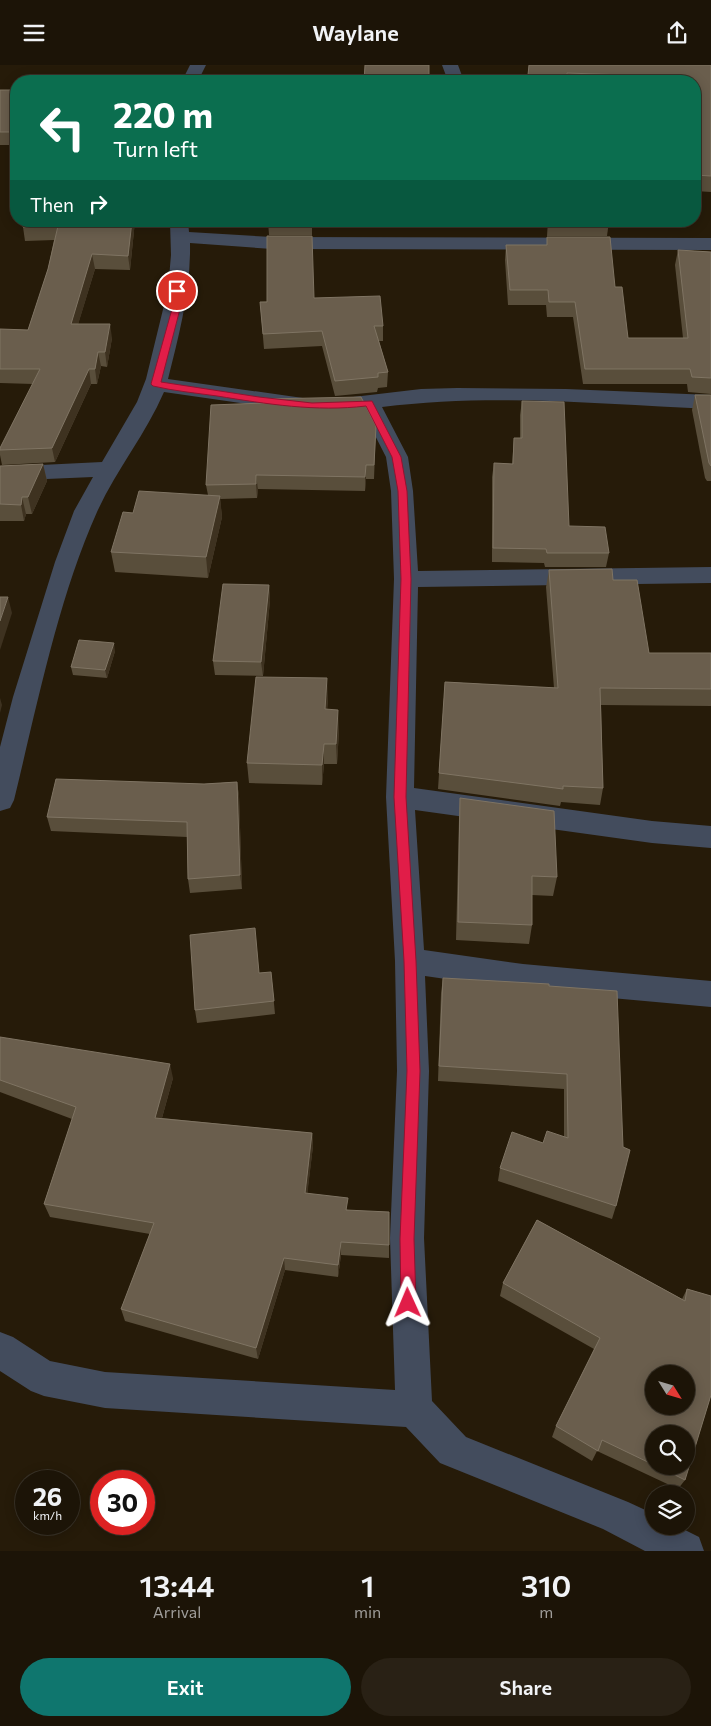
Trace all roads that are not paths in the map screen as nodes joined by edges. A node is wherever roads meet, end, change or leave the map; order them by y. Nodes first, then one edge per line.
1 (180, 229) edge
2 (711, 244) edge
3 (156, 384) junction
4 (711, 402) edge
5 (369, 403) junction
6 (108, 469) junction
7 (0, 474) edge
8 (711, 575) edge
9 (406, 579) junction
10 (400, 797) junction
11 (0, 800) edge
12 (711, 837) edge
13 (410, 961) junction
14 (711, 994) edge
15 (0, 1350) edge
16 (414, 1409) junction
17 (685, 1551) edge

1 - 2 street
1 - 3 street
3 - 5 street
3 - 6 street
4 - 5 street
5 - 9 street
6 - 7 street
6 - 11 street
8 - 9 street
9 - 10 street
10 - 12 street
10 - 13 street
13 - 14 street
13 - 16 street
15 - 16 street
16 - 17 street

